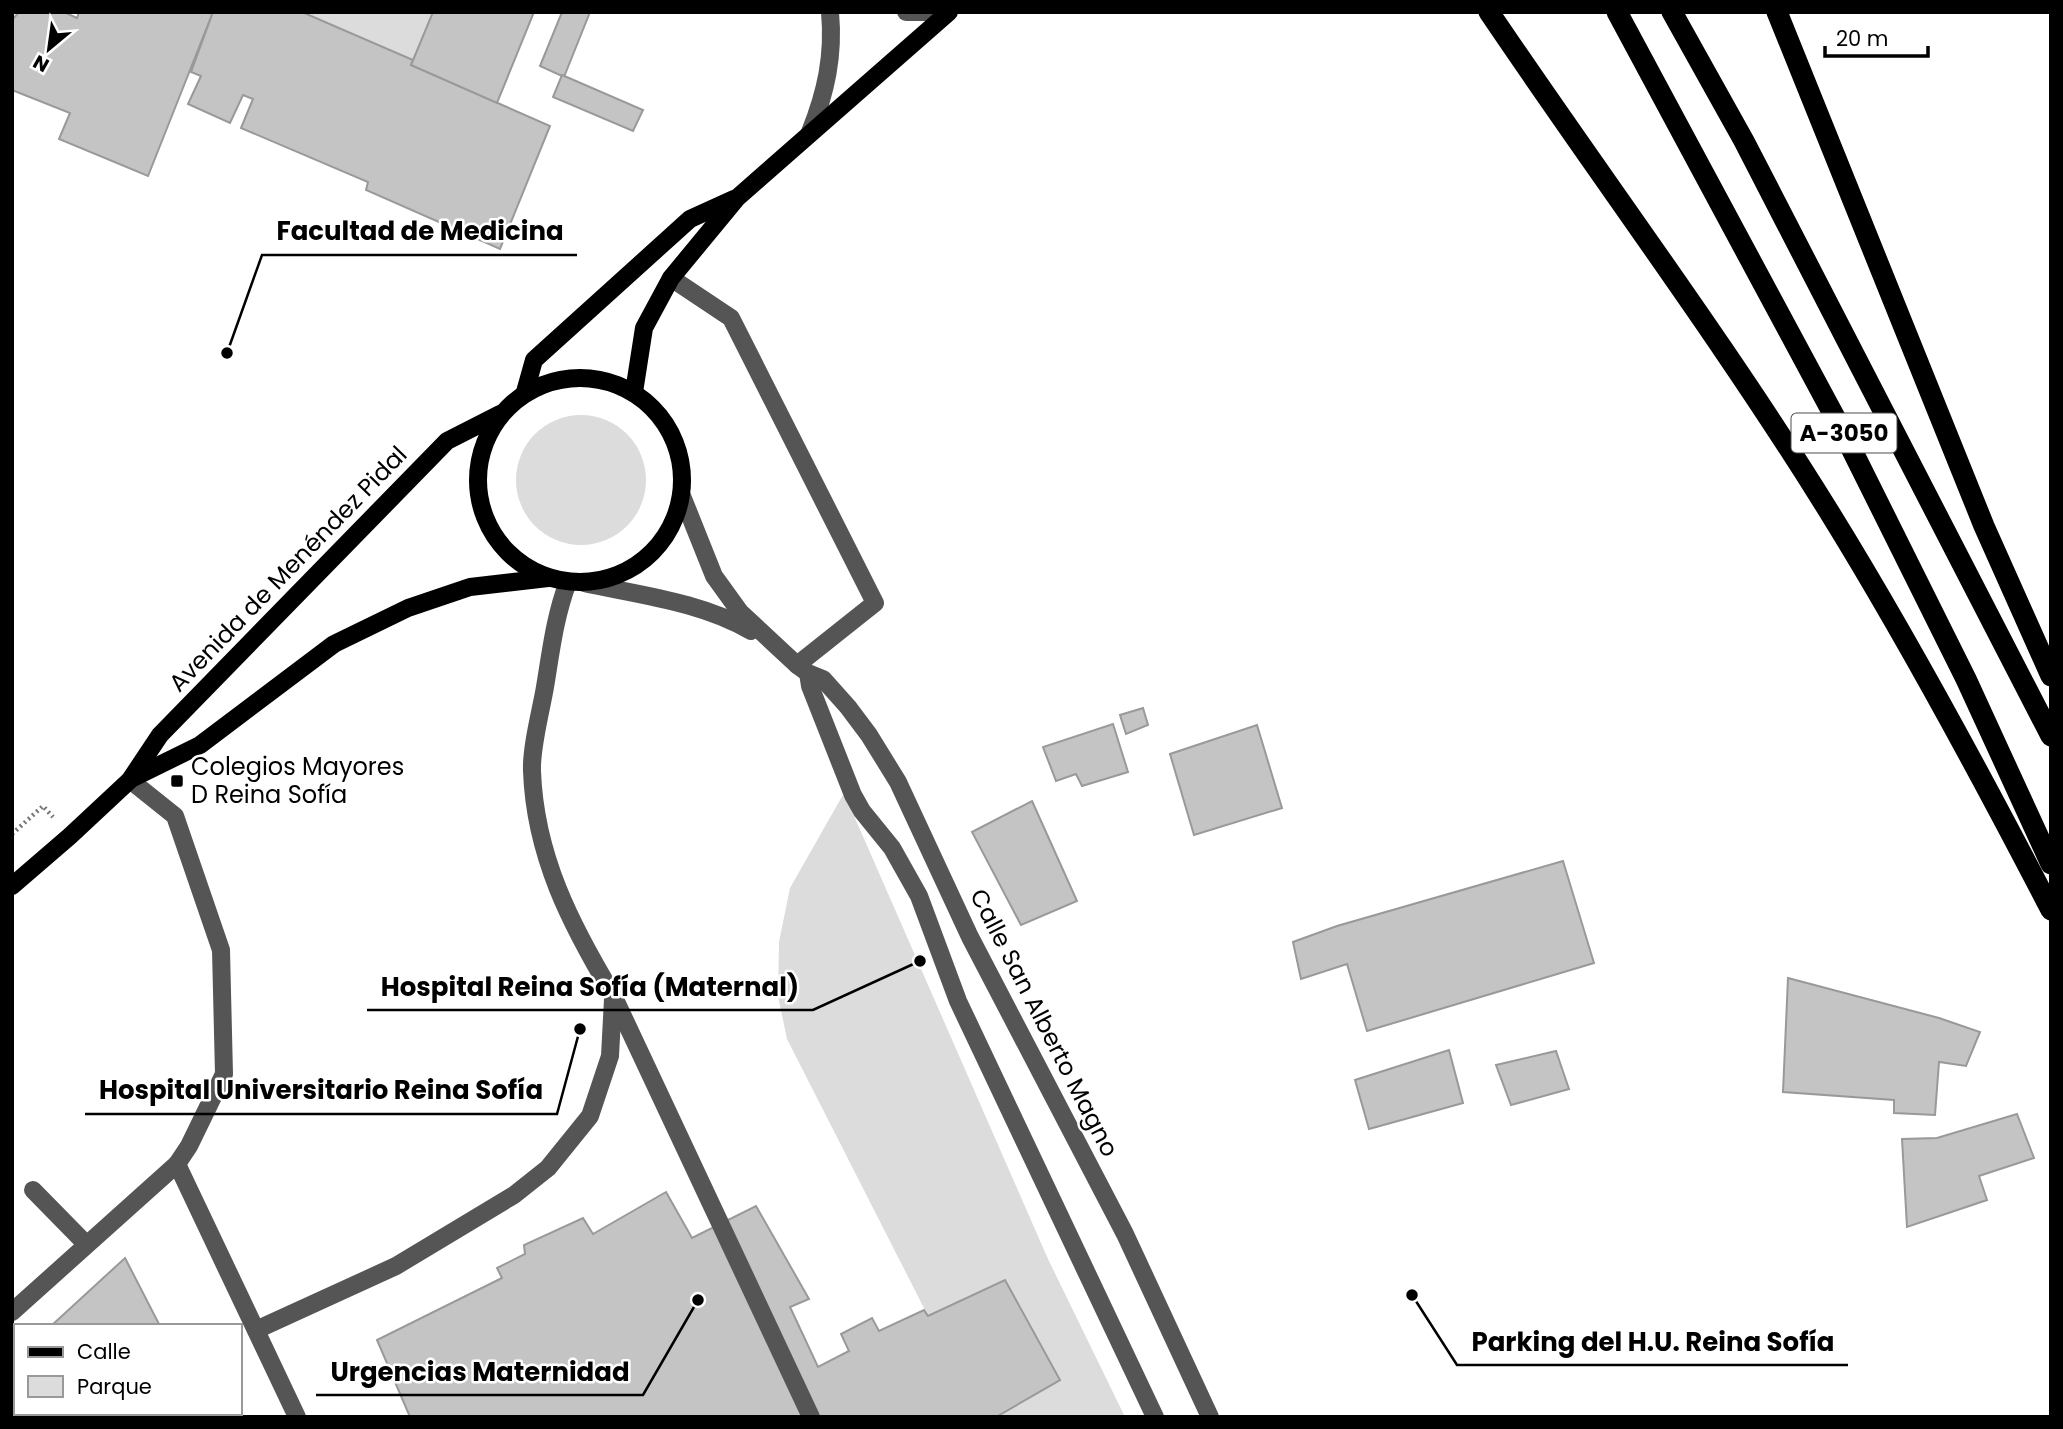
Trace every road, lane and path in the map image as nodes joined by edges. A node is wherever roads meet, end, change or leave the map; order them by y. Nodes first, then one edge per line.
1 (831, 12) edge
2 (906, 12) edge
3 (932, 12) edge
4 (949, 12) edge
5 (1489, 12) edge
6 (1617, 12) edge
7 (1672, 12) edge
8 (1777, 12) edge
9 (810, 132) junction
10 (737, 198) junction
11 (671, 278) junction
12 (525, 392) junction
13 (634, 392) junction
14 (500, 414) junction
15 (682, 496) junction
16 (549, 578) junction
17 (576, 583) junction
18 (772, 643) junction
19 (802, 669) junction
20 (2051, 676) edge
21 (2051, 736) edge
22 (130, 779) junction
23 (12, 834) edge
24 (70, 836) junction
25 (2051, 864) edge
26 (14, 879) edge
27 (2051, 910) edge
28 (613, 995) junction
29 (177, 1164) junction
30 (33, 1190) dead end
31 (86, 1244) junction
32 (12, 1312) edge
33 (256, 1330) junction
34 (298, 1417) edge
35 (810, 1417) edge
36 (1155, 1417) edge
37 (1210, 1417) edge

1 - 9 street
2 - 3 street
4 - 9 main road
5 - 27 highway
6 - 25 highway, A-3050
7 - 21 highway, A-3050
8 - 20 highway
9 - 10 main road
10 - 11 main road
10 - 12 main road
11 - 13 main road
11 - 19 street
12 - 13 main road
12 - 14 main road
13 - 15 main road
14 - 16 main road
14 - 22 main road, Avenida de Menéndez Pidal
15 - 17 main road
15 - 18 street, Calle San Alberto Magno
16 - 17 main road
16 - 22 main road, Avenida de Menéndez Pidal
17 - 18 street, Calle San Alberto Magno
17 - 28 street
18 - 19 street, Calle San Alberto Magno
19 - 36 street
19 - 37 street, Calle San Alberto Magno
22 - 24 main road, Avenida de Menéndez Pidal
22 - 29 street
23 - 24 path
24 - 26 main road, Avenida de Menéndez Pidal
28 - 33 street
28 - 35 street
29 - 31 street
29 - 33 street
30 - 31 street
31 - 32 street
33 - 34 street

